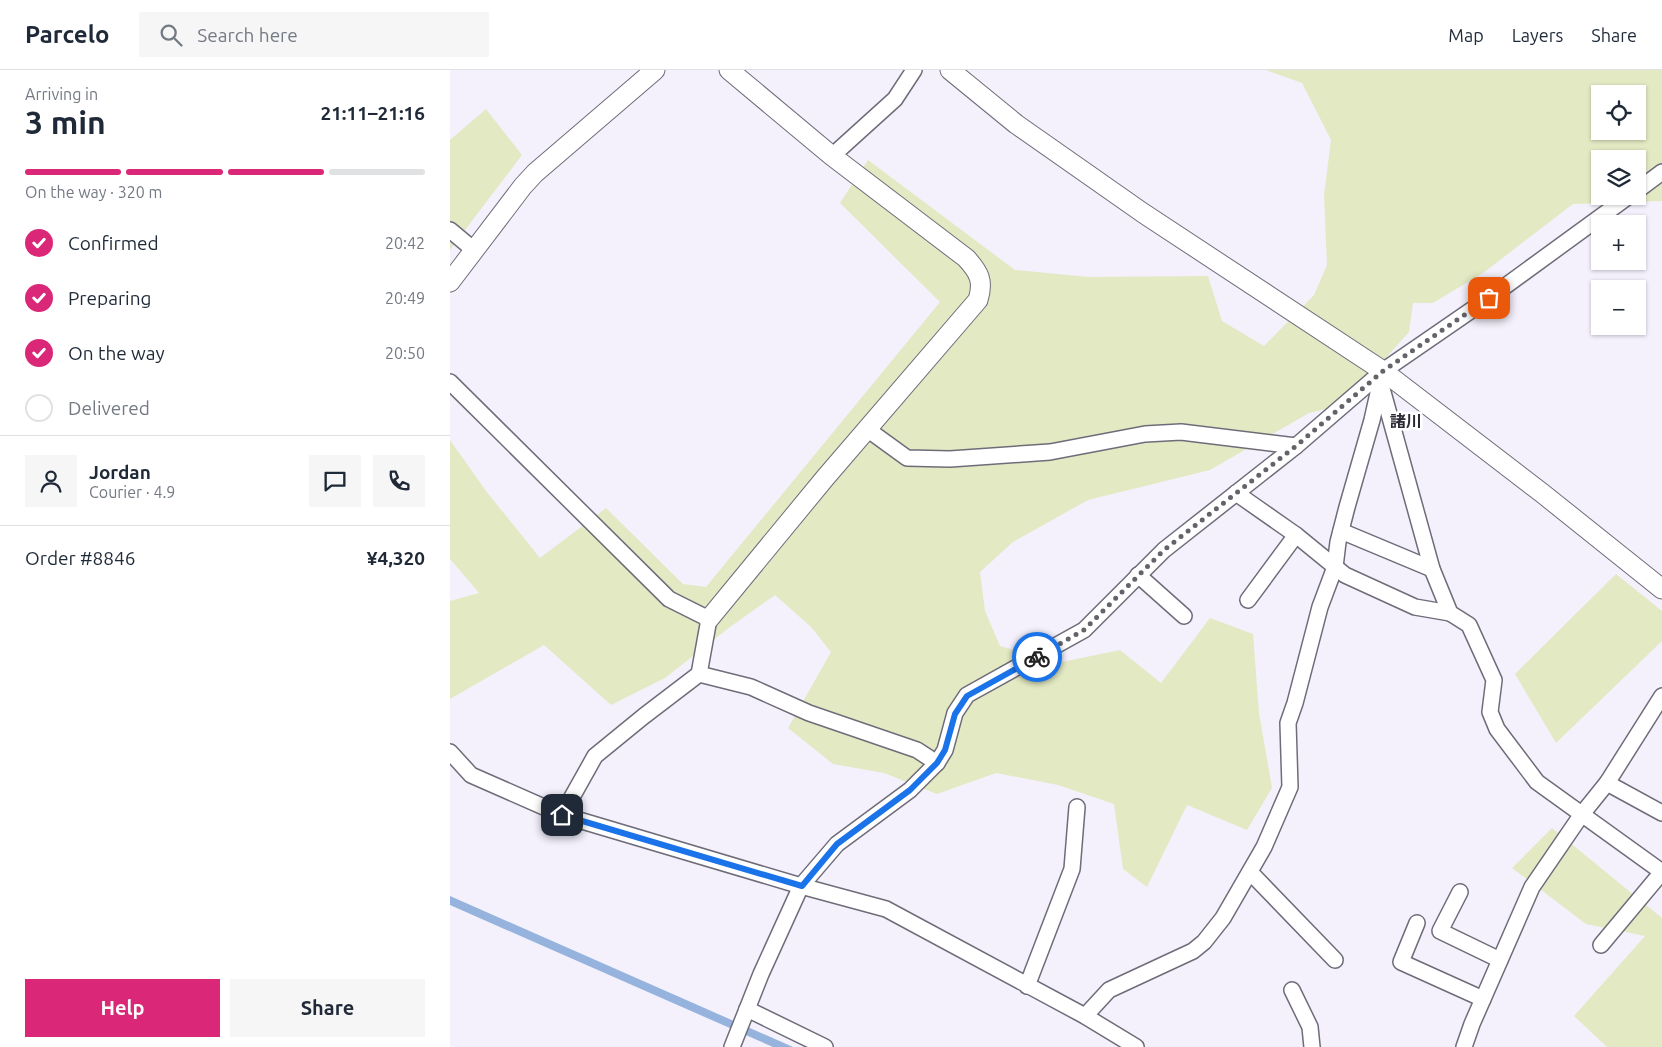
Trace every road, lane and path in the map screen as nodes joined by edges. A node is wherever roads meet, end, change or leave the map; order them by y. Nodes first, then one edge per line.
1 (655, 70) edge
2 (729, 70) edge
3 (914, 70) edge
4 (950, 70) edge
5 (832, 156) junction
6 (1662, 172) edge
7 (1646, 184) edge
8 (1617, 205) edge
9 (450, 230) edge
10 (474, 250) junction
11 (450, 282) edge
12 (1382, 377) junction
13 (450, 382) edge
14 (867, 428) junction
15 (1296, 446) junction
16 (1236, 493) junction
17 (1341, 531) junction
18 (1296, 535) junction
19 (1335, 567) junction
20 (1432, 569) junction
21 (1138, 576) junction
22 (1662, 590) edge
23 (1248, 600) dead end
24 (1450, 613) junction
25 (1184, 616) dead end
26 (709, 619) junction
27 (699, 674) junction
28 (1662, 696) edge
29 (450, 752) edge
30 (937, 763) junction
31 (1607, 783) junction
32 (1077, 808) dead end
33 (1662, 813) edge
34 (1582, 814) junction
35 (562, 815) junction
36 (1250, 872) junction
37 (1662, 872) edge
38 (802, 886) junction
39 (1460, 892) dead end
40 (1417, 923) dead end
41 (1601, 945) dead end
42 (1335, 960) dead end
43 (1500, 960) junction
44 (1028, 986) junction
45 (1292, 990) dead end
46 (1483, 999) junction
47 (747, 1009) junction
48 (1085, 1016) junction
49 (732, 1047) edge
50 (825, 1047) edge
51 (1136, 1047) edge
52 (1312, 1047) edge
53 (1464, 1047) edge

1 - 10 street
2 - 5 street
3 - 5 street
4 - 12 street
5 - 14 street
6 - 7 street
8 - 12 street
9 - 10 street
10 - 11 street
12 - 15 street
12 - 17 street
12 - 20 street
12 - 22 street
13 - 26 street
14 - 15 street
14 - 26 street
15 - 16 street
16 - 18 street
16 - 21 street
17 - 19 street
17 - 20 street
18 - 19 street
18 - 23 street
19 - 24 street
19 - 36 street
20 - 24 street
21 - 25 street
21 - 30 street
24 - 34 street
26 - 27 street
27 - 30 street
27 - 35 street
28 - 31 street
29 - 35 street
30 - 38 street
31 - 33 street
31 - 34 street
32 - 44 street
34 - 37 street
34 - 43 street
35 - 38 street
36 - 42 street
36 - 48 street
37 - 41 street
38 - 44 street
38 - 47 street
39 - 43 street
40 - 46 street
43 - 46 street
44 - 48 street
45 - 52 street
46 - 53 street
47 - 49 street
47 - 50 street
48 - 51 street

